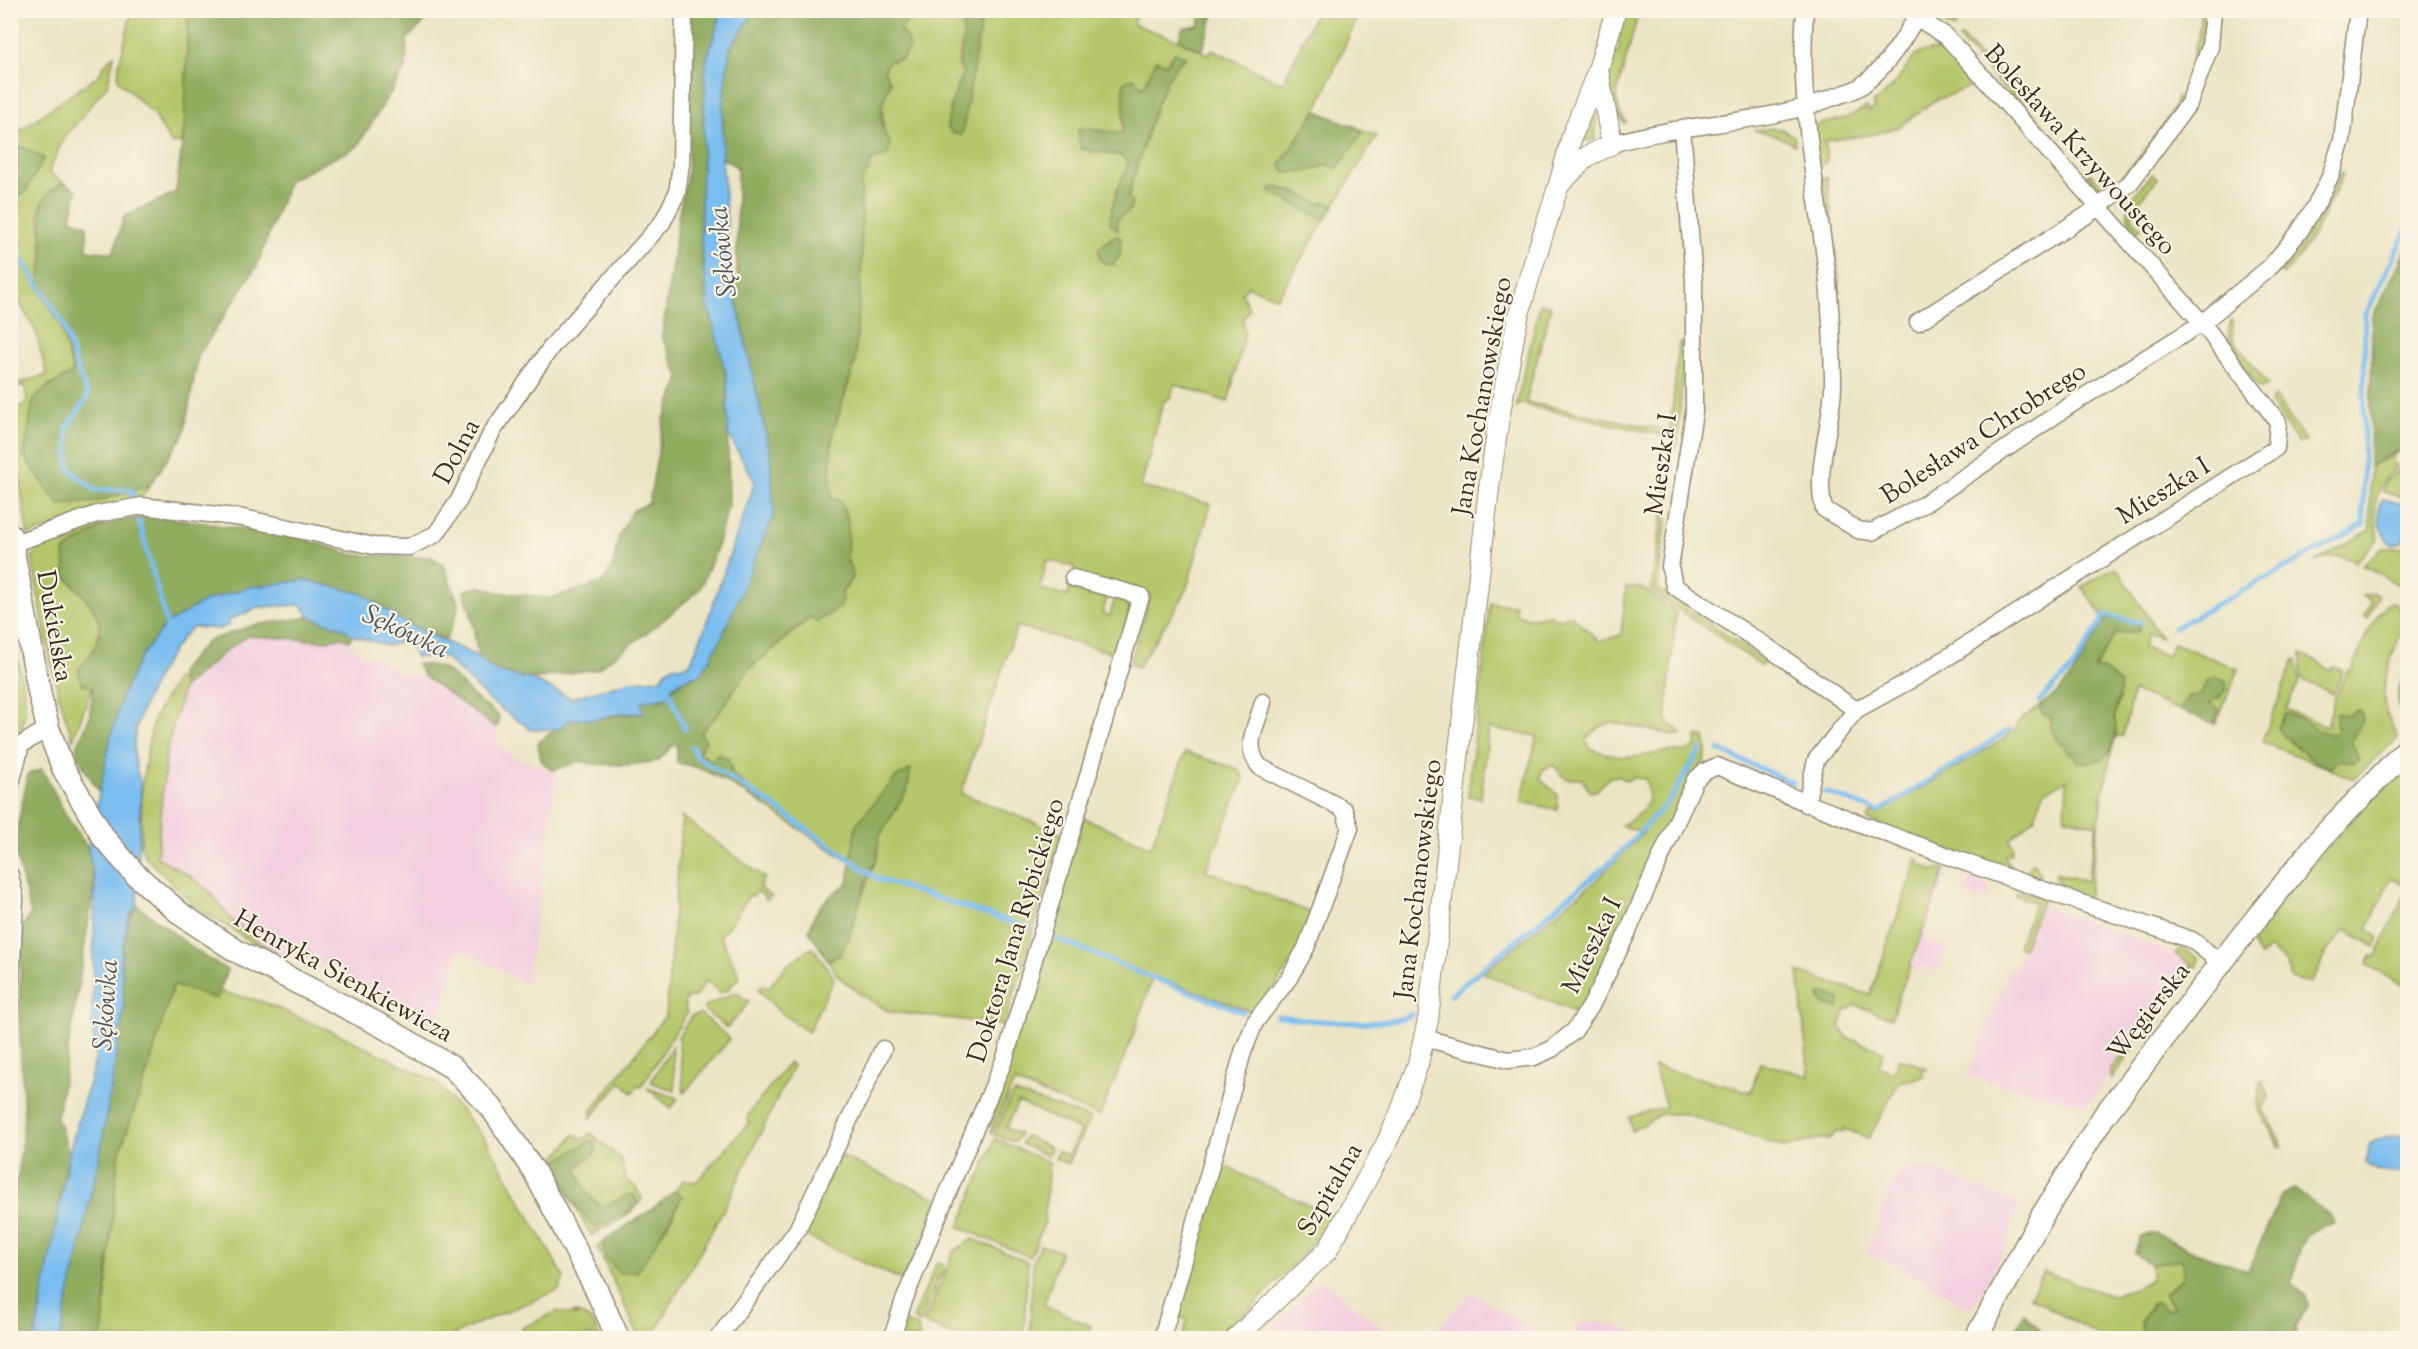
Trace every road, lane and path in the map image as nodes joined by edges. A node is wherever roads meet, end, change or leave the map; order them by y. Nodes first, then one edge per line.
1 (684, 10) edge
2 (1616, 10) edge
3 (1805, 10) edge
4 (2214, 10) edge
5 (2358, 10) edge
6 (1918, 14) edge
7 (1598, 70) junction
8 (1804, 109) junction
9 (1682, 128) junction
10 (1572, 136) junction
11 (1604, 148) junction
12 (1560, 184) junction
13 (2099, 207) junction
14 (1918, 322) dead end
15 (2202, 323) junction
16 (11, 540) edge
17 (1073, 578) dead end
18 (1263, 702) dead end
19 (1856, 710) junction
20 (48, 728) junction
21 (2408, 748) edge
22 (63, 768) joint
23 (10, 787) edge
24 (1806, 804) junction
25 (10, 875) edge
26 (2221, 963) junction
27 (10, 1003) edge
28 (1424, 1038) junction
29 (883, 1049) dead end
30 (618, 1338) edge
31 (718, 1338) edge
32 (892, 1338) edge
33 (1162, 1338) edge
34 (1236, 1338) edge
35 (1976, 1338) edge

1 - 16 street, Dolna
2 - 7 street
3 - 8 street, Bolesława Chrobrego
4 - 13 street
5 - 15 street, Bolesława Chrobrego
6 - 8 street, Jana Kochanowskiego
6 - 13 street, Bolesława Krzywoustego
7 - 10 street
7 - 11 street
8 - 9 street, Jana Kochanowskiego
8 - 15 street, Bolesława Chrobrego
9 - 11 street, Jana Kochanowskiego
9 - 19 street, Mieszka I
10 - 11 street
10 - 12 street
11 - 12 street, Jana Kochanowskiego
12 - 28 street, Jana Kochanowskiego
13 - 14 street
13 - 15 street, Bolesława Krzywoustego
15 - 19 street, Mieszka I
16 - 20 main road, Dukielska
17 - 32 street, Doktora Jana Rybickiego
18 - 33 street
19 - 24 street, Mieszka I
20 - 22 main road, Dukielska
20 - 23 street
21 - 26 main road, Węgierska
22 - 30 main road, Henryka Sienkiewicza
24 - 26 street
24 - 28 street, Mieszka I
25 - 27 street
26 - 35 main road, Węgierska
28 - 34 street, Szpitalna
29 - 31 street

